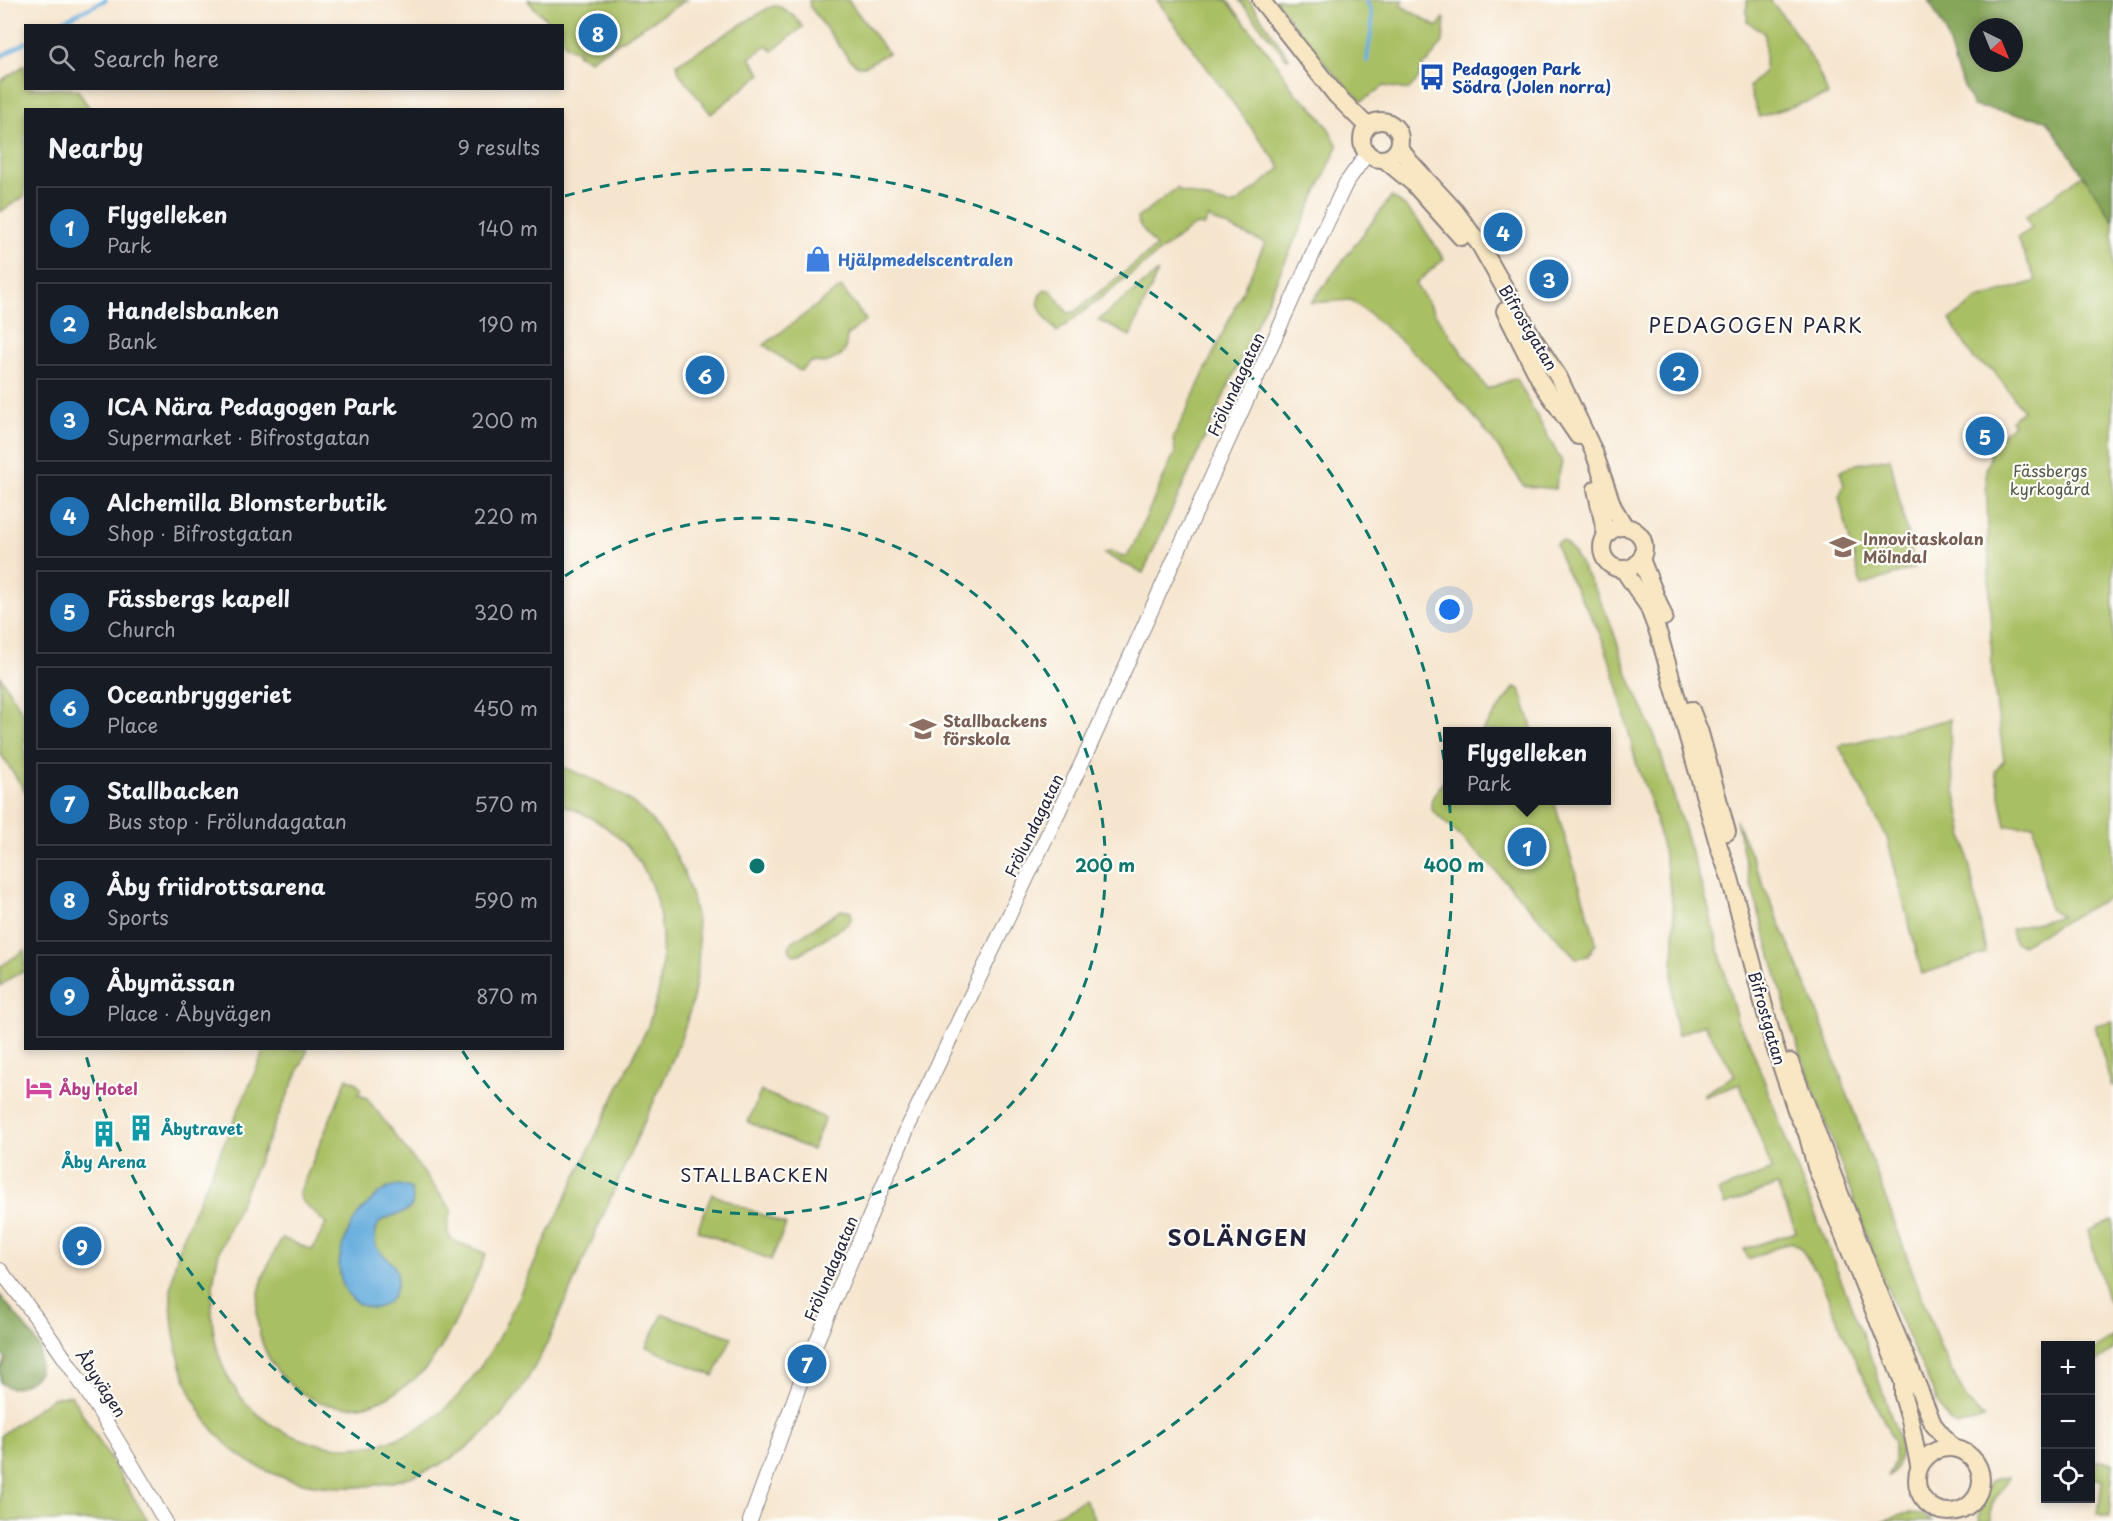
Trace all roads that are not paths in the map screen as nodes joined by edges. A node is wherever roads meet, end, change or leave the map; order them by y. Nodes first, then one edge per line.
1 (1261, 0) edge
2 (1368, 126) junction
3 (1399, 147) junction
4 (1367, 154) junction
5 (1384, 159) junction
6 (1625, 527) junction
7 (1606, 535) junction
8 (1641, 559) junction
9 (1623, 569) junction
10 (0, 1270) edge
11 (1952, 1447) junction
12 (1919, 1465) junction
13 (1976, 1498) junction
14 (1944, 1516) edge
15 (165, 1521) edge
16 (750, 1521) edge
17 (1970, 1521) edge

1 - 2 main road
2 - 3 main road, Bifrostgatan
2 - 4 main road
3 - 5 main road
3 - 6 main road, Bifrostgatan
4 - 5 main road, Bifrostgatan
4 - 16 street, Frölundagatan
5 - 7 main road, Bifrostgatan
6 - 7 main road
6 - 8 main road, Bifrostgatan
7 - 9 main road, Bifrostgatan
8 - 9 main road
8 - 11 main road, Bifrostgatan
9 - 12 main road, Bifrostgatan
10 - 15 street, Åbyvägen
11 - 12 main road
11 - 13 main road, Bifrostgatan
12 - 14 main road, Bifrostgatan
13 - 14 main road, Bifrostgatan
13 - 17 main road, Bifrostgatan

